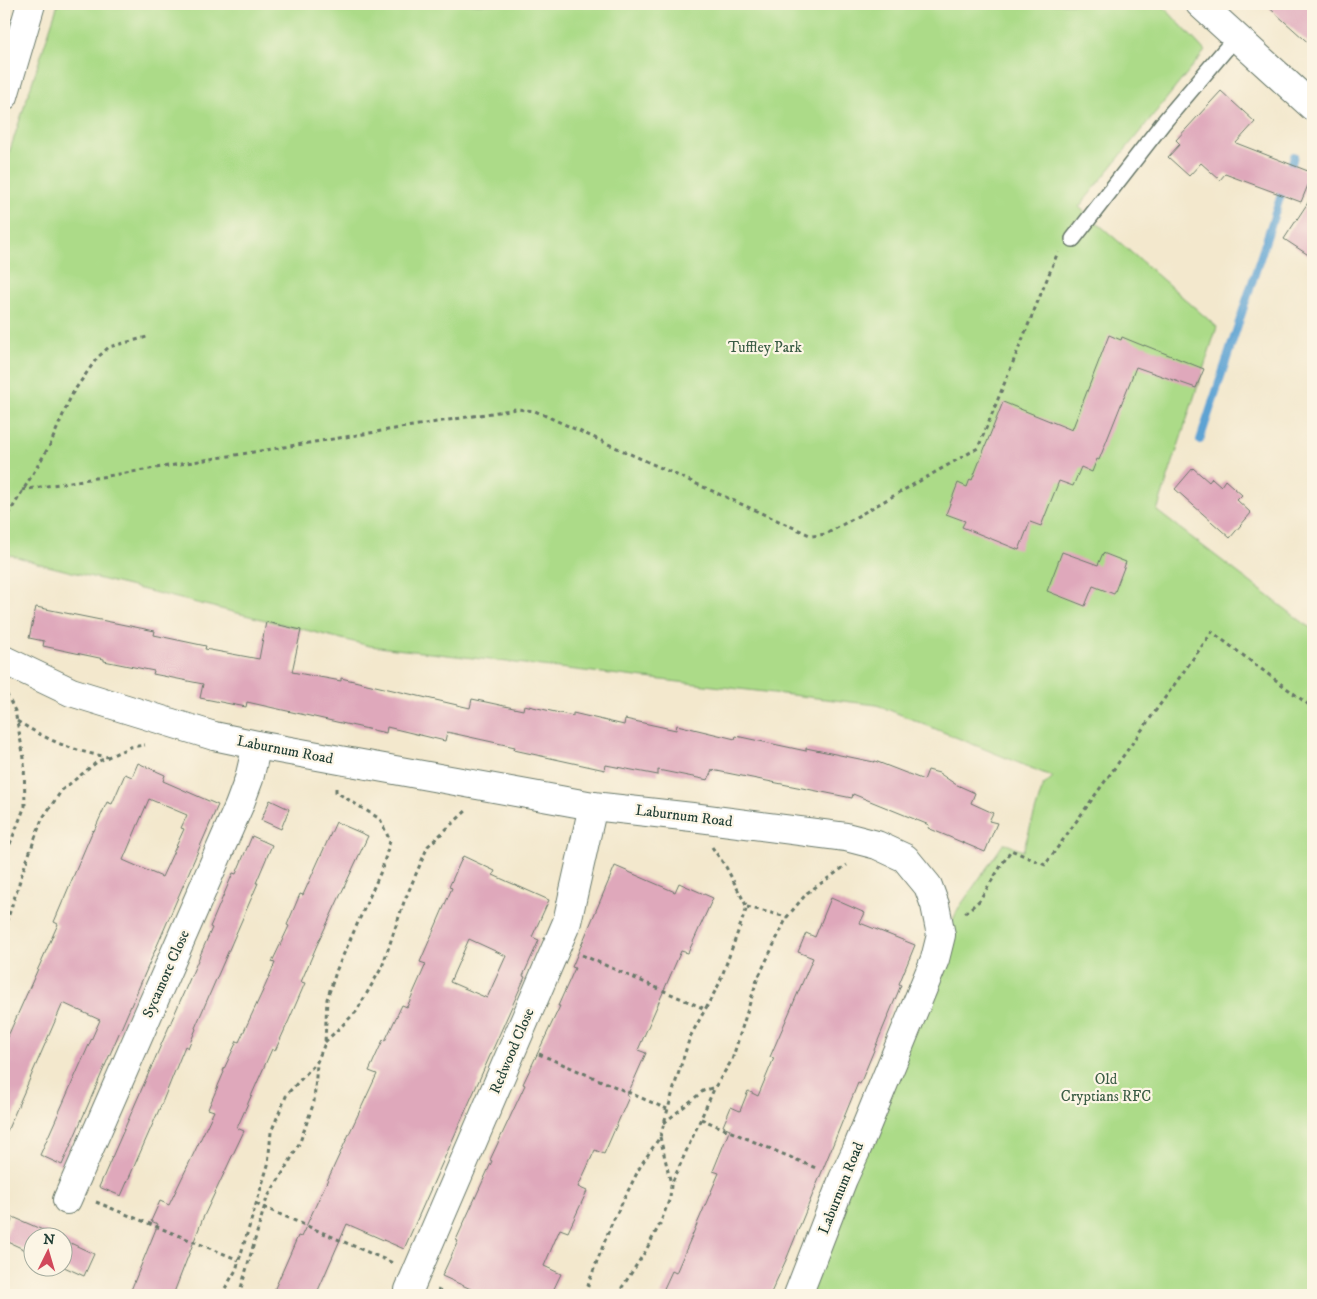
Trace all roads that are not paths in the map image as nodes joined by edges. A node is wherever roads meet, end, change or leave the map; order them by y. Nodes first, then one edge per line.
1 (31, 4) edge
2 (1200, 4) edge
3 (1236, 37) junction
4 (9, 60) edge
5 (4, 96) edge
6 (1313, 107) edge
7 (1073, 239) road end
8 (4, 660) edge
9 (257, 746) junction
10 (592, 806) junction
11 (69, 1196) road end
12 (413, 1281) road end
13 (798, 1295) edge

1 - 4 street
2 - 3 street
3 - 6 street
3 - 7 lane
4 - 5 street
8 - 9 street, Laburnum Road
9 - 10 street, Laburnum Road
9 - 11 street, Sycamore Close
10 - 12 street, Redwood Close
10 - 13 street, Laburnum Road

